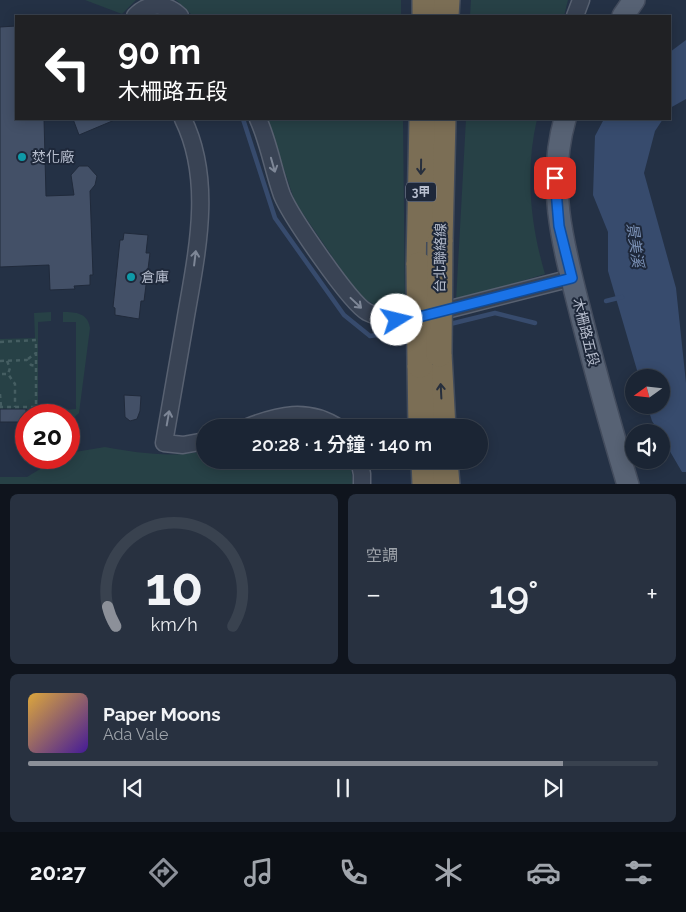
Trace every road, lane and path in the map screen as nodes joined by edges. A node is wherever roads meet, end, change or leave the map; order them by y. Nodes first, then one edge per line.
1 (426, 0) edge
2 (447, 0) edge
3 (581, 0) edge
4 (634, 0) edge
5 (136, 15) edge
6 (178, 15) edge
7 (425, 15) edge
8 (446, 15) edge
9 (575, 15) edge
10 (624, 15) edge
11 (183, 120) edge
12 (258, 120) edge
13 (422, 120) edge
14 (443, 120) edge
15 (565, 120) edge
16 (572, 278) junction
17 (0, 342) edge
18 (36, 353) junction
19 (28, 360) junction
20 (430, 360) junction
21 (7, 361) junction
22 (1, 362) edge
23 (36, 366) junction
24 (0, 374) edge
25 (8, 374) junction
26 (0, 394) edge
27 (15, 404) edge
28 (36, 404) edge
29 (0, 407) edge
30 (15, 407) edge
31 (272, 419) edge
32 (324, 419) edge
33 (422, 419) edge
34 (441, 419) edge
35 (196, 443) edge
36 (361, 469) edge
37 (424, 469) edge
38 (446, 469) edge
39 (362, 484) edge
40 (425, 484) edge
41 (447, 484) edge
42 (628, 484) edge

1 - 7 highway
2 - 8 highway
3 - 9 street
4 - 10 main road
5 - 6 street
35 -> 11 street
12 -> 16 street
13 -> 20 highway, 台北聯絡線 / 3甲, bridge
14 - 20 highway, 台北聯絡線 / 3甲, bridge
15 - 16 main road, 木柵路五段
16 - 42 main road, 木柵路五段
17 - 18 path
18 - 19 path
18 - 23 path
19 - 21 path
19 - 23 path
20 - 33 highway, 台北聯絡線 / 3甲
34 -> 20 highway, 台北聯絡線 / 3甲
21 - 22 path
21 - 25 path
23 - 28 path
24 - 25 path
25 - 27 path
26 - 29 path
29 - 30 path
31 - 32 street
36 - 39 street
37 - 40 highway
38 - 41 highway

